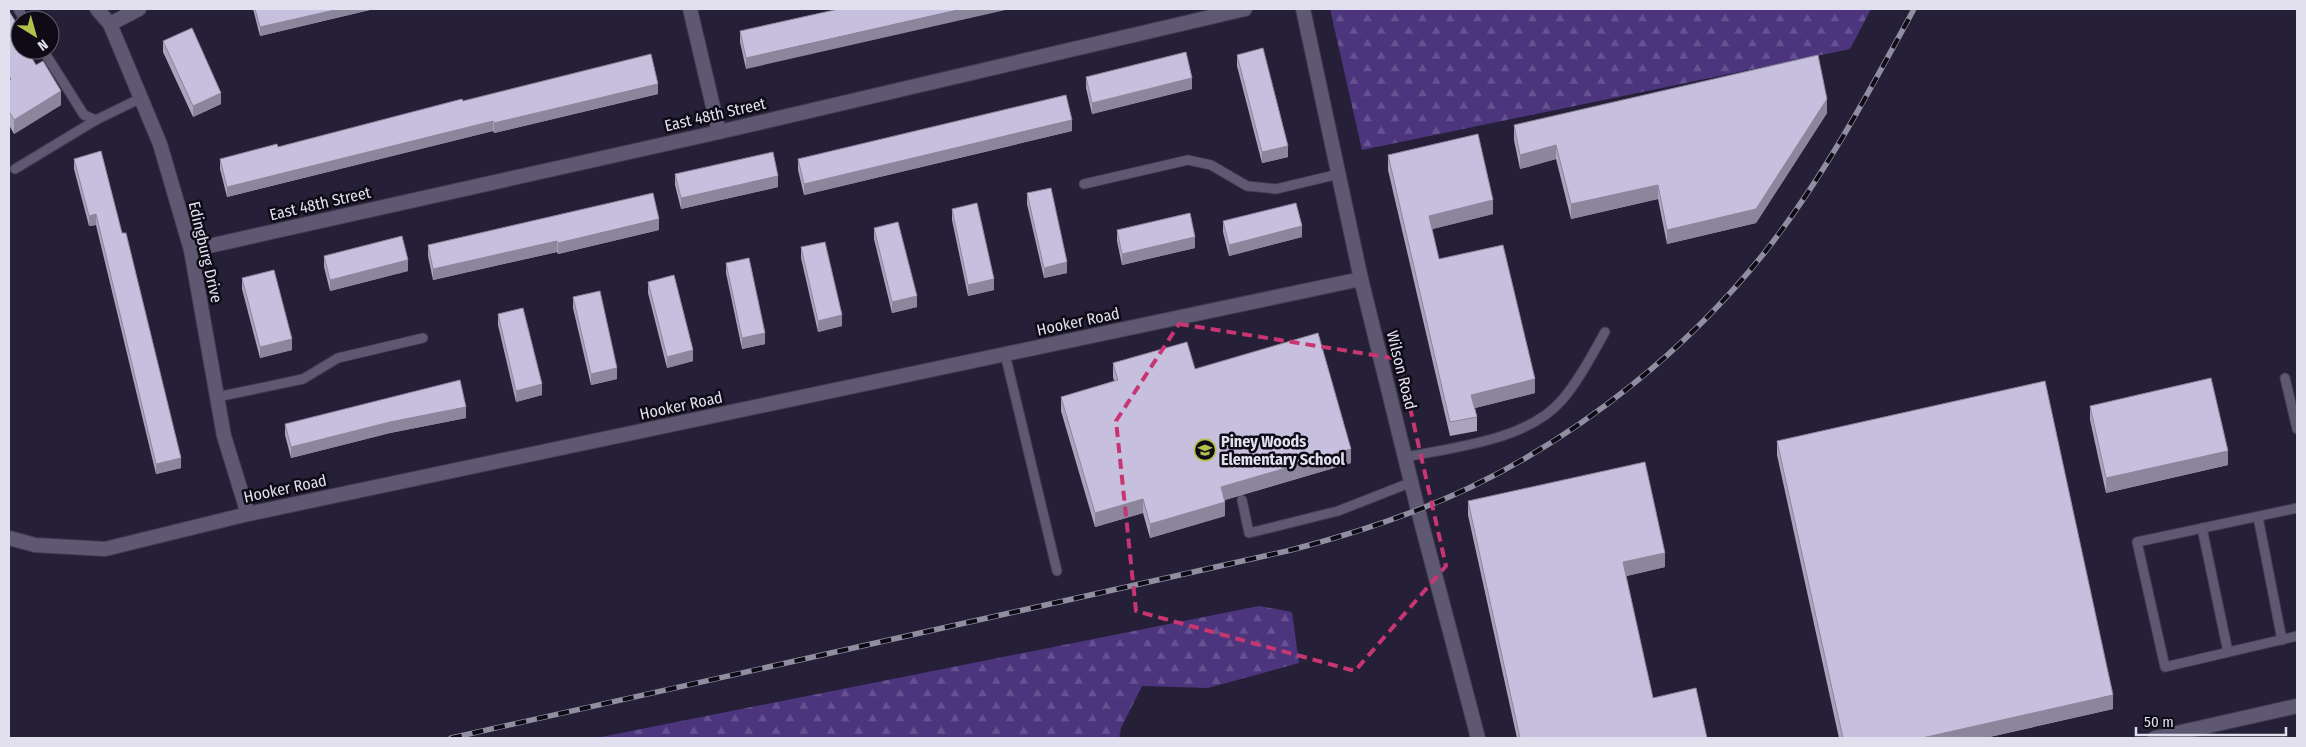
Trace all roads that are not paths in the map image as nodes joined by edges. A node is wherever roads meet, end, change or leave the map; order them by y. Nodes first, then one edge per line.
1 (97, 9) edge
2 (139, 9) edge
3 (690, 9) edge
4 (1245, 9) edge
5 (1302, 9) edge
6 (110, 24) junction
7 (49, 60) edge
8 (141, 98) junction
9 (96, 120) junction
10 (719, 132) junction
11 (15, 168) dead end
12 (1338, 174) junction
13 (1084, 184) dead end
14 (191, 250) junction
15 (1361, 279) junction
16 (1605, 332) dead end
17 (423, 338) dead end
18 (1005, 354) junction
19 (2286, 378) dead end
20 (217, 397) junction
21 (2297, 429) edge
22 (1406, 458) junction
23 (1412, 482) junction
24 (1242, 500) edge
25 (2297, 508) edge
26 (248, 514) junction
27 (2258, 517) junction
28 (2202, 528) junction
29 (9, 538) edge
30 (1057, 571) dead end
31 (2297, 636) edge
32 (2282, 640) junction
33 (2228, 652) junction
34 (2297, 706) edge
35 (1478, 738) edge
36 (2155, 738) edge

1 - 6 street, Edingburg Drive
2 - 6 street
3 - 10 street
4 - 10 street, East 48th Street
5 - 12 street, Wilson Road
6 - 8 street, Edingburg Drive
7 - 9 lane
8 - 9 lane
8 - 14 street, Edingburg Drive
9 - 11 lane
10 - 14 street, East 48th Street
12 - 13 lane
12 - 15 street, Wilson Road
14 - 20 street, Edingburg Drive
15 - 18 street, Hooker Road
15 - 22 street, Wilson Road
16 - 22 lane
17 - 20 lane
18 - 26 street, Hooker Road
18 - 30 lane
19 - 21 lane
20 - 26 street, Edingburg Drive
22 - 23 street, Wilson Road
23 - 24 lane
23 - 35 street, Wilson Road
25 - 27 lane
26 - 29 street, Hooker Road
27 - 28 lane
27 - 32 lane
28 - 33 lane
28 - 33 lane
31 - 32 lane
32 - 33 lane
34 - 36 street

